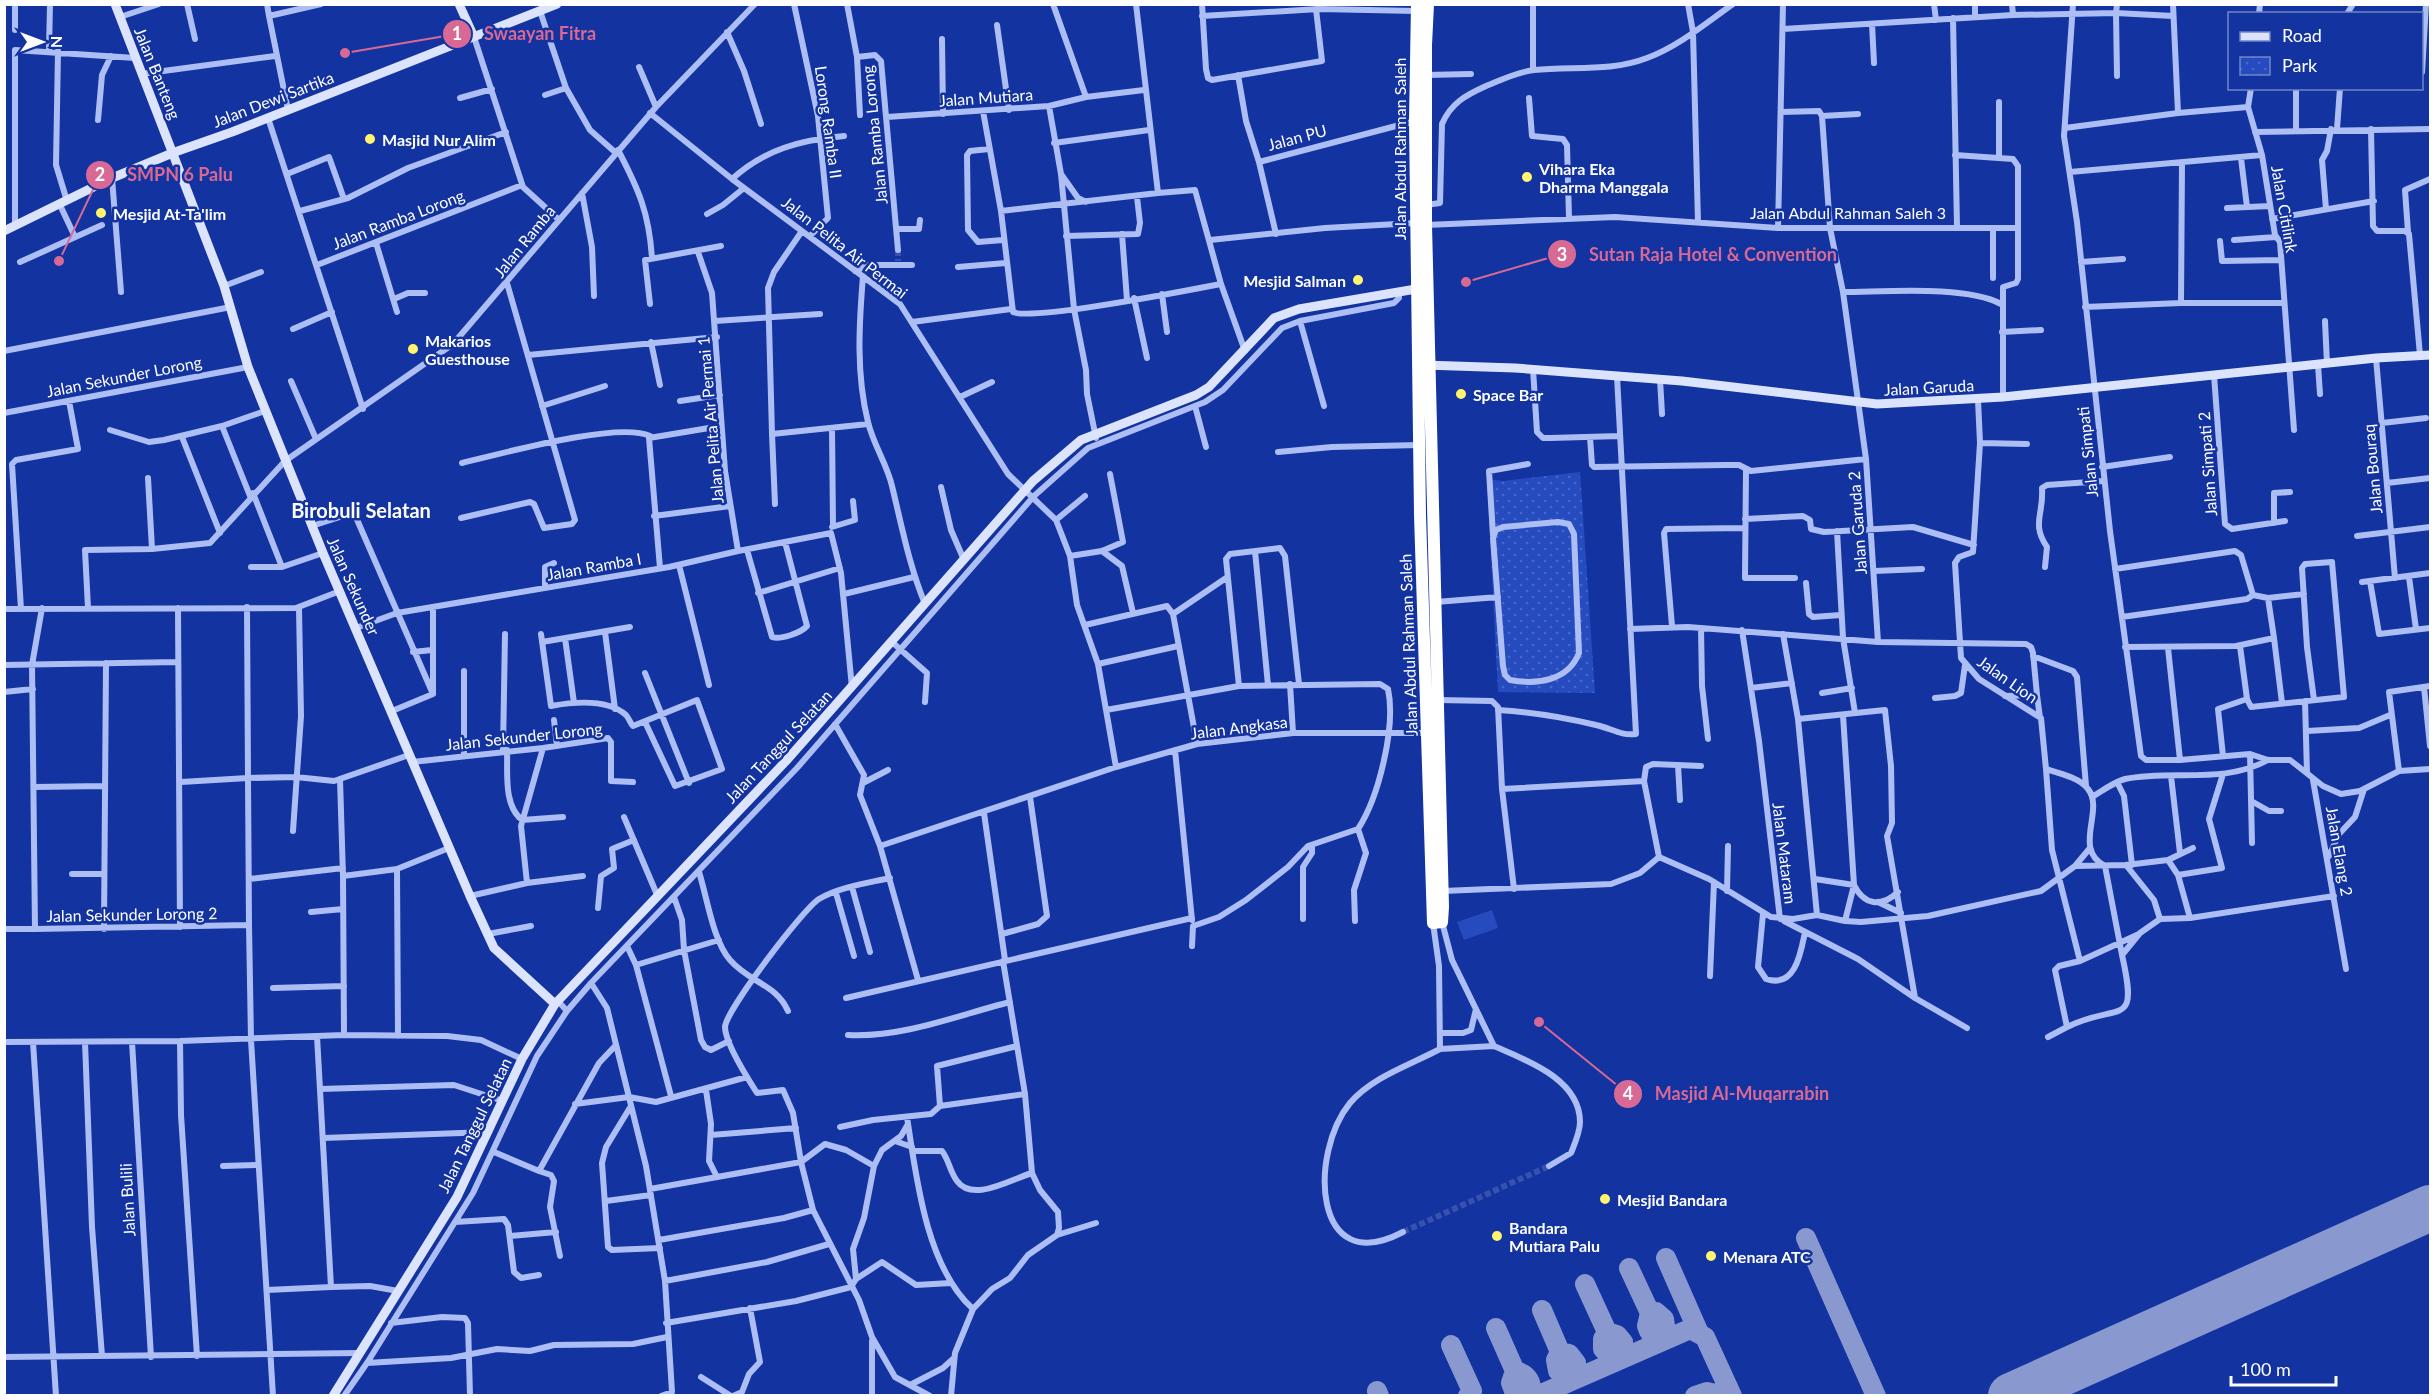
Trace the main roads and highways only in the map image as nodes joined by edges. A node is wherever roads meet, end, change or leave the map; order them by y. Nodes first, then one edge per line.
1 (1428, 4) edge
2 (1417, 8) edge
3 (1420, 153) junction
4 (1421, 224) junction
5 (1424, 365) junction
6 (1426, 529) junction
7 (1433, 785) junction

1 - 3 highway, Jalan Abdul Rahman Saleh
2 - 3 highway, Jalan Abdul Rahman Saleh
3 - 4 highway, Jalan Abdul Rahman Saleh
3 - 4 highway, Jalan Abdul Rahman Saleh
4 - 5 highway, Jalan Abdul Rahman Saleh
4 - 5 highway, Jalan Abdul Rahman Saleh
5 - 6 highway, Jalan Abdul Rahman Saleh
5 - 6 highway, Jalan Abdul Rahman Saleh
6 - 7 highway, Jalan Abdul Rahman Saleh
6 - 7 highway, Jalan Abdul Rahman Saleh
7 - 7 highway, Jalan Abdul Rahman Saleh

